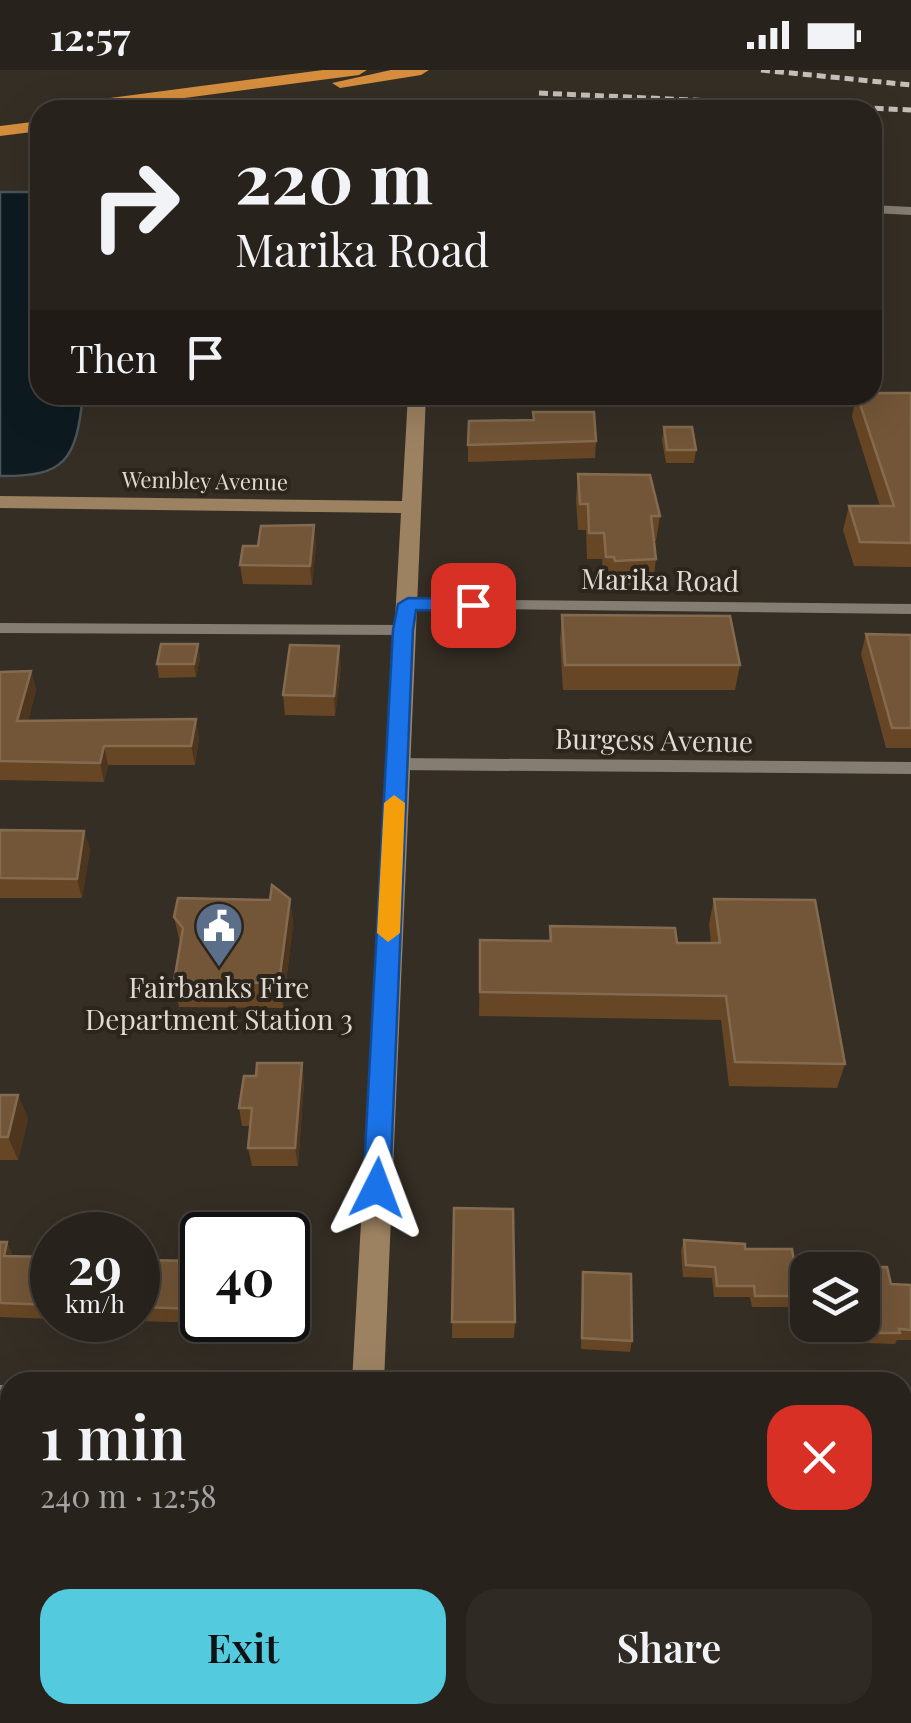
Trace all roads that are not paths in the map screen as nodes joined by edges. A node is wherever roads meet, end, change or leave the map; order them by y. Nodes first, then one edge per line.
1 (359, 70) edge
2 (422, 70) edge
3 (132, 100) edge
4 (228, 100) edge
5 (30, 113) edge
6 (0, 116) edge
7 (30, 127) edge
8 (0, 130) edge
9 (30, 145) edge
10 (0, 146) edge
11 (882, 210) edge
12 (911, 211) edge
13 (416, 405) edge
14 (0, 502) edge
15 (409, 507) junction
16 (911, 609) edge
17 (405, 617) junction
18 (0, 628) edge
19 (396, 764) junction
20 (911, 768) edge
21 (368, 1372) edge

1 - 3 highway
2 - 4 highway
5 - 6 highway
7 - 8 highway
9 - 10 highway
11 - 12 street
13 - 15 street
14 - 15 street, Wembley Avenue
15 - 17 street
16 - 17 street, Marika Road
17 - 18 street, Marika Road
17 - 19 street
19 - 20 street, Burgess Avenue
19 - 21 street

